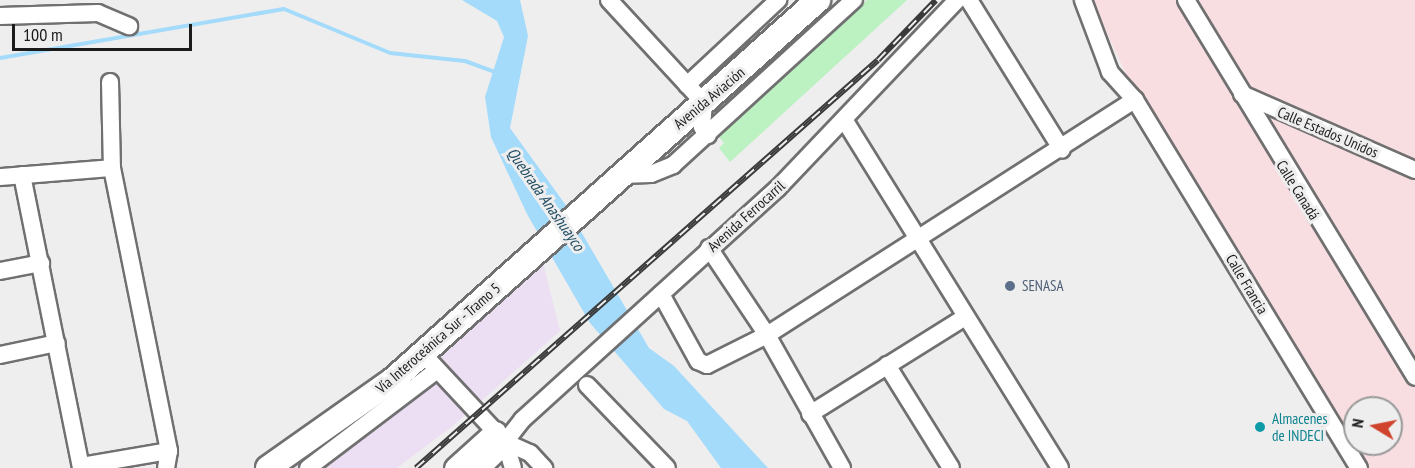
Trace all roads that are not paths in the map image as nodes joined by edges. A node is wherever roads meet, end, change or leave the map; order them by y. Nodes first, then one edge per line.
1 (609, 0) edge
2 (778, 0) edge
3 (818, 0) edge
4 (854, 0) edge
5 (957, 0) edge
6 (969, 0) edge
7 (1083, 0) edge
8 (1186, 0) edge
9 (0, 16) edge
10 (129, 26) dead end
11 (110, 82) dead end
12 (687, 85) junction
13 (1120, 85) junction
14 (1242, 94) junction
15 (1135, 100) junction
16 (704, 104) junction
17 (1117, 113) junction
18 (1288, 116) junction
19 (845, 122) junction
20 (708, 135) junction
21 (1264, 137) junction
22 (1062, 150) junction
23 (112, 168) junction
24 (1415, 170) edge
25 (22, 175) junction
26 (621, 175) junction
27 (0, 177) edge
28 (598, 195) joint
29 (918, 238) junction
30 (709, 248) junction
31 (41, 263) junction
32 (0, 270) edge
33 (660, 294) junction
34 (965, 317) junction
35 (767, 335) junction
36 (57, 343) junction
37 (1398, 350) junction
38 (0, 355) edge
39 (1415, 357) edge
40 (430, 362) junction
41 (887, 365) junction
42 (1415, 377) edge
43 (588, 385) dead end
44 (810, 414) junction
45 (500, 437) junction
46 (530, 453) junction
47 (168, 460) edge
48 (660, 466) edge
49 (81, 467) edge
50 (268, 468) edge
51 (308, 468) edge
52 (455, 468) edge
53 (478, 468) edge
54 (514, 468) edge
55 (544, 468) edge
56 (842, 468) edge
57 (951, 468) edge
58 (1060, 468) edge
59 (1359, 468) edge

1 - 12 street
2 - 12 street
3 - 16 highway, Avenida Aviación
4 - 20 street
5 - 19 street, Avenida Ferrocarril
6 - 22 street
7 - 13 street
8 - 14 street, Calle Canadá
9 - 10 street
11 - 23 street
12 - 16 street
13 - 15 street, Calle Francia
13 - 17 street
14 - 18 street, Calle Estados Unidos
14 - 21 street, Calle Canadá
15 - 17 street
15 - 59 street, Calle Francia
16 - 20 street
16 - 26 highway, Avenida Aviación
17 - 22 street
18 - 21 street
18 - 24 street, Calle Estados Unidos
19 - 29 street
19 - 30 street, Avenida Ferrocarril
20 - 26 street
21 - 37 street, Calle Canadá
22 - 29 street
23 - 25 street
23 - 47 street
25 - 27 street
25 - 31 street
26 - 28 highway, Avenida Aviación
28 - 40 highway, Vía Interoceánica Sur - Tramo 5
29 - 34 street
29 - 35 street
30 - 33 street, Avenida Ferrocarril
30 - 35 street
31 - 32 street
31 - 36 street
33 - 35 street
33 - 45 street, Avenida Ferrocarril
34 - 41 street
34 - 58 street
35 - 44 street
36 - 38 street
36 - 49 street
37 - 39 street
37 - 42 street, Calle Canadá
40 - 45 street
40 - 50 highway, Vía Interoceánica Sur - Tramo 5
40 - 51 street
41 - 44 street
41 - 57 street
43 - 48 street
44 - 56 street
45 - 46 street
45 - 52 main road, Avenida Ferrocarril
45 - 53 main road, Avenida Ferrocarril
45 - 54 street
46 - 54 street
46 - 55 street
47 - 49 street

